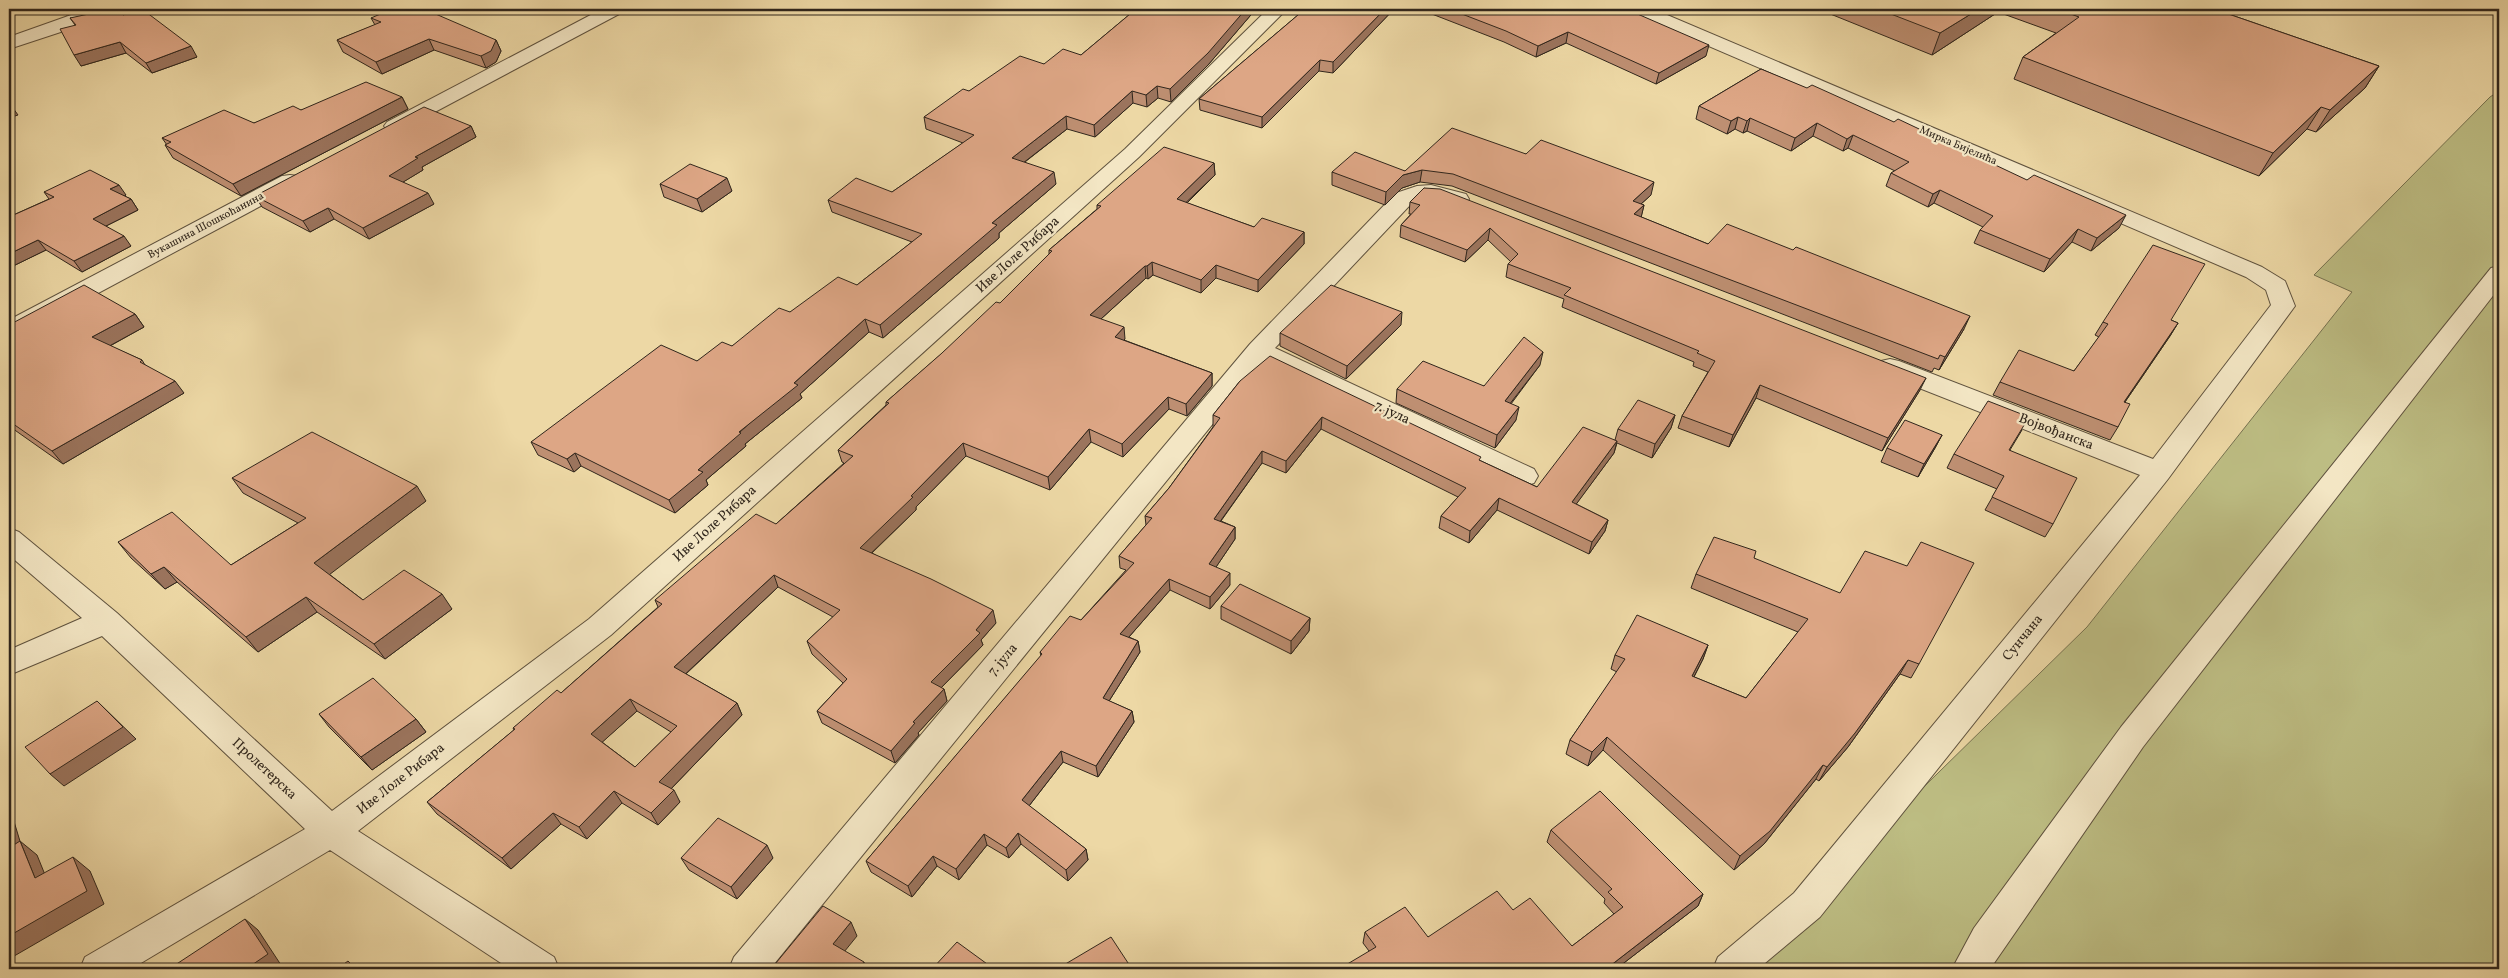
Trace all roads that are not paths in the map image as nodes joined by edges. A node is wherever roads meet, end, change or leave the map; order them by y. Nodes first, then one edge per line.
1 (103, 9) edge
2 (132, 9) edge
3 (615, 9) edge
4 (1278, 9) edge
5 (1638, 9) edge
6 (70, 23) junction
7 (9, 43) edge
8 (378, 135) edge
9 (308, 172) edge
10 (1480, 208) edge
11 (2499, 273) edge
12 (2277, 286) joint
13 (9, 330) edge
14 (1259, 350) junction
15 (1870, 360) edge
16 (2158, 472) junction
17 (1524, 476) dead end
18 (9, 539) edge
19 (106, 622) junction
20 (9, 663) edge
21 (331, 832) junction
22 (98, 969) edge
23 (542, 969) edge
24 (747, 969) edge
25 (1732, 969) edge
26 (1970, 969) edge

1 - 6 street
2 - 6 street
3 - 8 street
4 - 21 street, Иве Лоле Рибара
5 - 12 street, Мирка Бијелића
6 - 7 street
9 - 13 street, Вукашина Шошкоћанина
10 - 14 street, 7. јула
11 - 26 street
12 - 16 street, Сунчана
14 - 17 street, 7. јула
14 - 24 street, 7. јула
15 - 16 street, Војвођанска
16 - 25 street, Сунчана
18 - 19 street, Пролетерска
19 - 20 street
19 - 21 street, Пролетерска
21 - 22 street, Иве Лоле Рибара
21 - 23 street, Пролетерска

